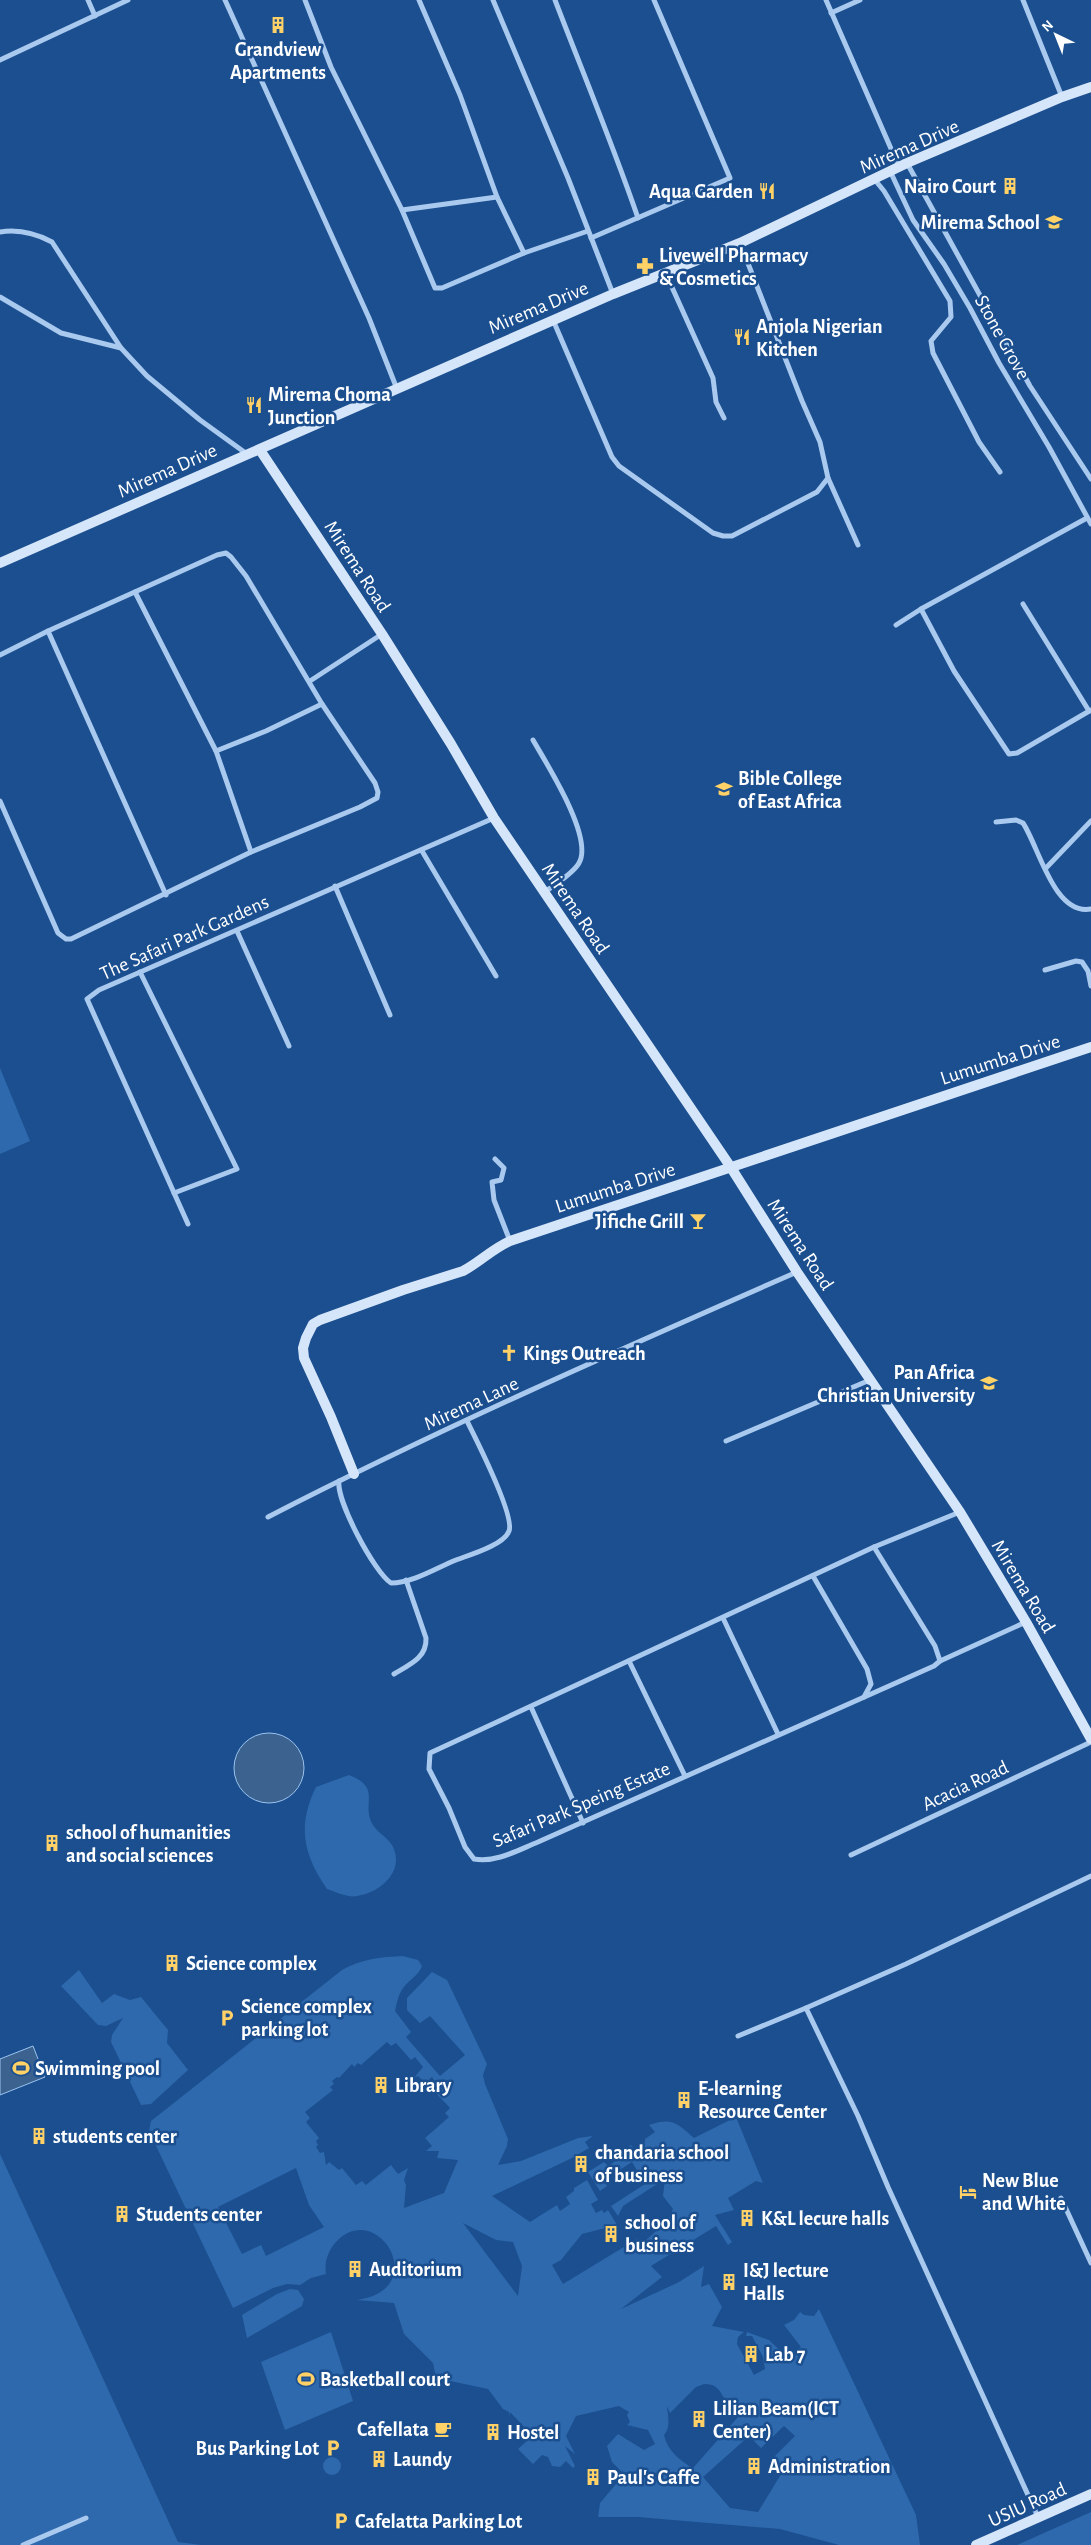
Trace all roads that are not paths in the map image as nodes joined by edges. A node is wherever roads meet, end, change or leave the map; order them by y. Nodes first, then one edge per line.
1 (88, 0) edge
2 (128, 0) edge
3 (225, 0) edge
4 (305, 0) edge
5 (419, 0) edge
6 (493, 0) edge
7 (555, 0) edge
8 (654, 0) edge
9 (826, 0) edge
10 (860, 0) edge
11 (1023, 0) edge
12 (831, 13) junction
13 (96, 16) junction
14 (0, 60) edge
15 (1091, 87) edge
16 (1062, 97) junction
17 (899, 168) junction
18 (875, 180) junction
19 (497, 197) junction
20 (402, 210) junction
21 (638, 218) junction
22 (588, 230) junction
23 (0, 232) edge
24 (591, 238) junction
25 (740, 243) junction
26 (524, 253) junction
27 (666, 274) junction
28 (614, 294) junction
29 (0, 297) edge
30 (553, 320) junction
31 (121, 348) junction
32 (397, 389) junction
33 (724, 418) dead end
34 (260, 450) junction
35 (248, 454) junction
36 (1000, 472) dead end
37 (828, 478) junction
38 (1091, 479) edge
39 (1087, 518) junction
40 (1091, 524) edge
41 (858, 545) dead end
42 (0, 563) edge
43 (135, 592) junction
44 (1023, 604) dead end
45 (921, 609) junction
46 (896, 625) dead end
47 (48, 631) junction
48 (382, 634) junction
49 (0, 655) edge
50 (310, 681) junction
51 (322, 704) junction
52 (1090, 710) edge
53 (532, 740) dead end
54 (216, 751) junction
55 (0, 801) edge
56 (494, 818) junction
57 (1091, 821) edge
58 (996, 822) dead end
59 (422, 851) junction
60 (251, 852) junction
61 (1046, 868) junction
62 (335, 886) junction
63 (544, 893) junction
64 (166, 895) junction
65 (1091, 909) edge
66 (237, 931) junction
67 (1045, 970) dead end
68 (140, 972) junction
69 (496, 976) dead end
70 (1091, 986) edge
71 (390, 1015) dead end
72 (289, 1046) dead end
73 (1091, 1047) edge
74 (495, 1159) dead end
75 (730, 1166) junction
76 (174, 1193) junction
77 (188, 1224) dead end
78 (510, 1241) junction
79 (797, 1272) junction
80 (871, 1379) junction
81 (467, 1421) junction
82 (726, 1441) dead end
83 (354, 1474) junction
84 (339, 1481) junction
85 (960, 1512) junction
86 (268, 1517) dead end
87 (874, 1547) junction
88 (813, 1576) junction
89 (406, 1580) junction
90 (723, 1618) junction
91 (1026, 1622) junction
92 (629, 1661) junction
93 (940, 1661) junction
94 (394, 1674) dead end
95 (863, 1697) junction
96 (531, 1707) junction
97 (778, 1734) junction
98 (1091, 1740) edge
99 (685, 1776) junction
100 (583, 1822) junction
101 (851, 1855) dead end
102 (1091, 1876) edge
103 (806, 2008) junction
104 (738, 2036) dead end
105 (1062, 2198) dead end
106 (1091, 2263) edge
107 (1091, 2494) edge
108 (86, 2518) dead end
109 (1038, 2518) junction
110 (23, 2545) edge
111 (976, 2545) edge

1 - 13 street
2 - 13 street
3 - 32 street
4 - 20 street
5 - 19 street
6 - 22 street
7 - 21 street
8 - 21 street
9 - 12 street
10 - 12 street
11 - 16 street
12 - 17 street
13 - 14 street
15 - 16 street, Mirema Drive
16 - 17 street, Mirema Drive
17 - 18 street, Mirema Drive
17 - 38 street
17 - 39 street, Stone Grove
18 - 25 street, Mirema Drive
18 - 36 street
19 - 20 street
19 - 26 street
20 - 26 street
21 - 24 street
22 - 24 street
22 - 26 street
23 - 31 street
24 - 28 street
25 - 27 street, Mirema Drive
25 - 37 street
27 - 28 street, Mirema Drive
27 - 33 street
28 - 30 street, Mirema Drive
29 - 31 street
30 - 32 street, Mirema Drive
30 - 37 street
31 - 35 street
32 - 34 street, Mirema Drive
34 - 35 street, Mirema Drive
34 - 48 street, Mirema Road
35 - 42 street, Mirema Drive
37 - 41 street
39 - 40 street, Stone Grove
39 - 45 street
43 - 47 street
43 - 50 street
43 - 54 street
44 - 52 street
45 - 46 street
45 - 52 street
47 - 49 street
47 - 64 street
48 - 50 street
48 - 56 street, Mirema Road
50 - 51 street
51 - 54 street
51 - 60 street
53 - 63 street
54 - 60 street
55 - 64 street
56 - 59 street, The Safari Park Gardens
56 - 63 street, Mirema Road
57 - 61 street
58 - 61 street
59 - 62 street, The Safari Park Gardens
59 - 69 street
60 - 64 street
61 - 65 street
62 - 66 street, The Safari Park Gardens
62 - 71 street
63 - 75 street, Mirema Road
66 - 68 street, The Safari Park Gardens
66 - 72 street
67 - 70 street
68 - 76 street, The Safari Park Gardens
68 - 76 street
73 - 75 street, Lumumba Drive
74 - 78 street
75 - 78 street, Lumumba Drive
75 - 79 street, Mirema Road
76 - 77 street, The Safari Park Gardens
78 - 83 street, Lumumba Drive
79 - 80 street, Mirema Road
79 - 81 street, Mirema Lane
80 - 82 street
80 - 85 street, Mirema Road
81 - 83 street, Mirema Lane
81 - 89 street
83 - 84 street, Mirema Lane
84 - 86 street, Mirema Lane
84 - 89 street
85 - 87 street, Safari Park Speing Estate
85 - 91 street, Mirema Road
87 - 88 street, Safari Park Speing Estate
87 - 93 street
88 - 90 street, Safari Park Speing Estate
88 - 95 street
89 - 94 street
90 - 92 street, Safari Park Speing Estate
90 - 97 street
91 - 93 street, Safari Park Speing Estate
91 - 98 street, Mirema Road
92 - 96 street, Safari Park Speing Estate
92 - 99 street
93 - 95 street, Safari Park Speing Estate
95 - 97 street, Safari Park Speing Estate
96 - 100 street
96 - 100 street, Safari Park Speing Estate
97 - 99 street, Safari Park Speing Estate
98 - 101 street, Acacia Road
99 - 100 street, Safari Park Speing Estate
102 - 103 street
103 - 104 street
103 - 109 street
105 - 106 street
107 - 109 street, USIU Road
108 - 110 street
109 - 111 street, USIU Road

